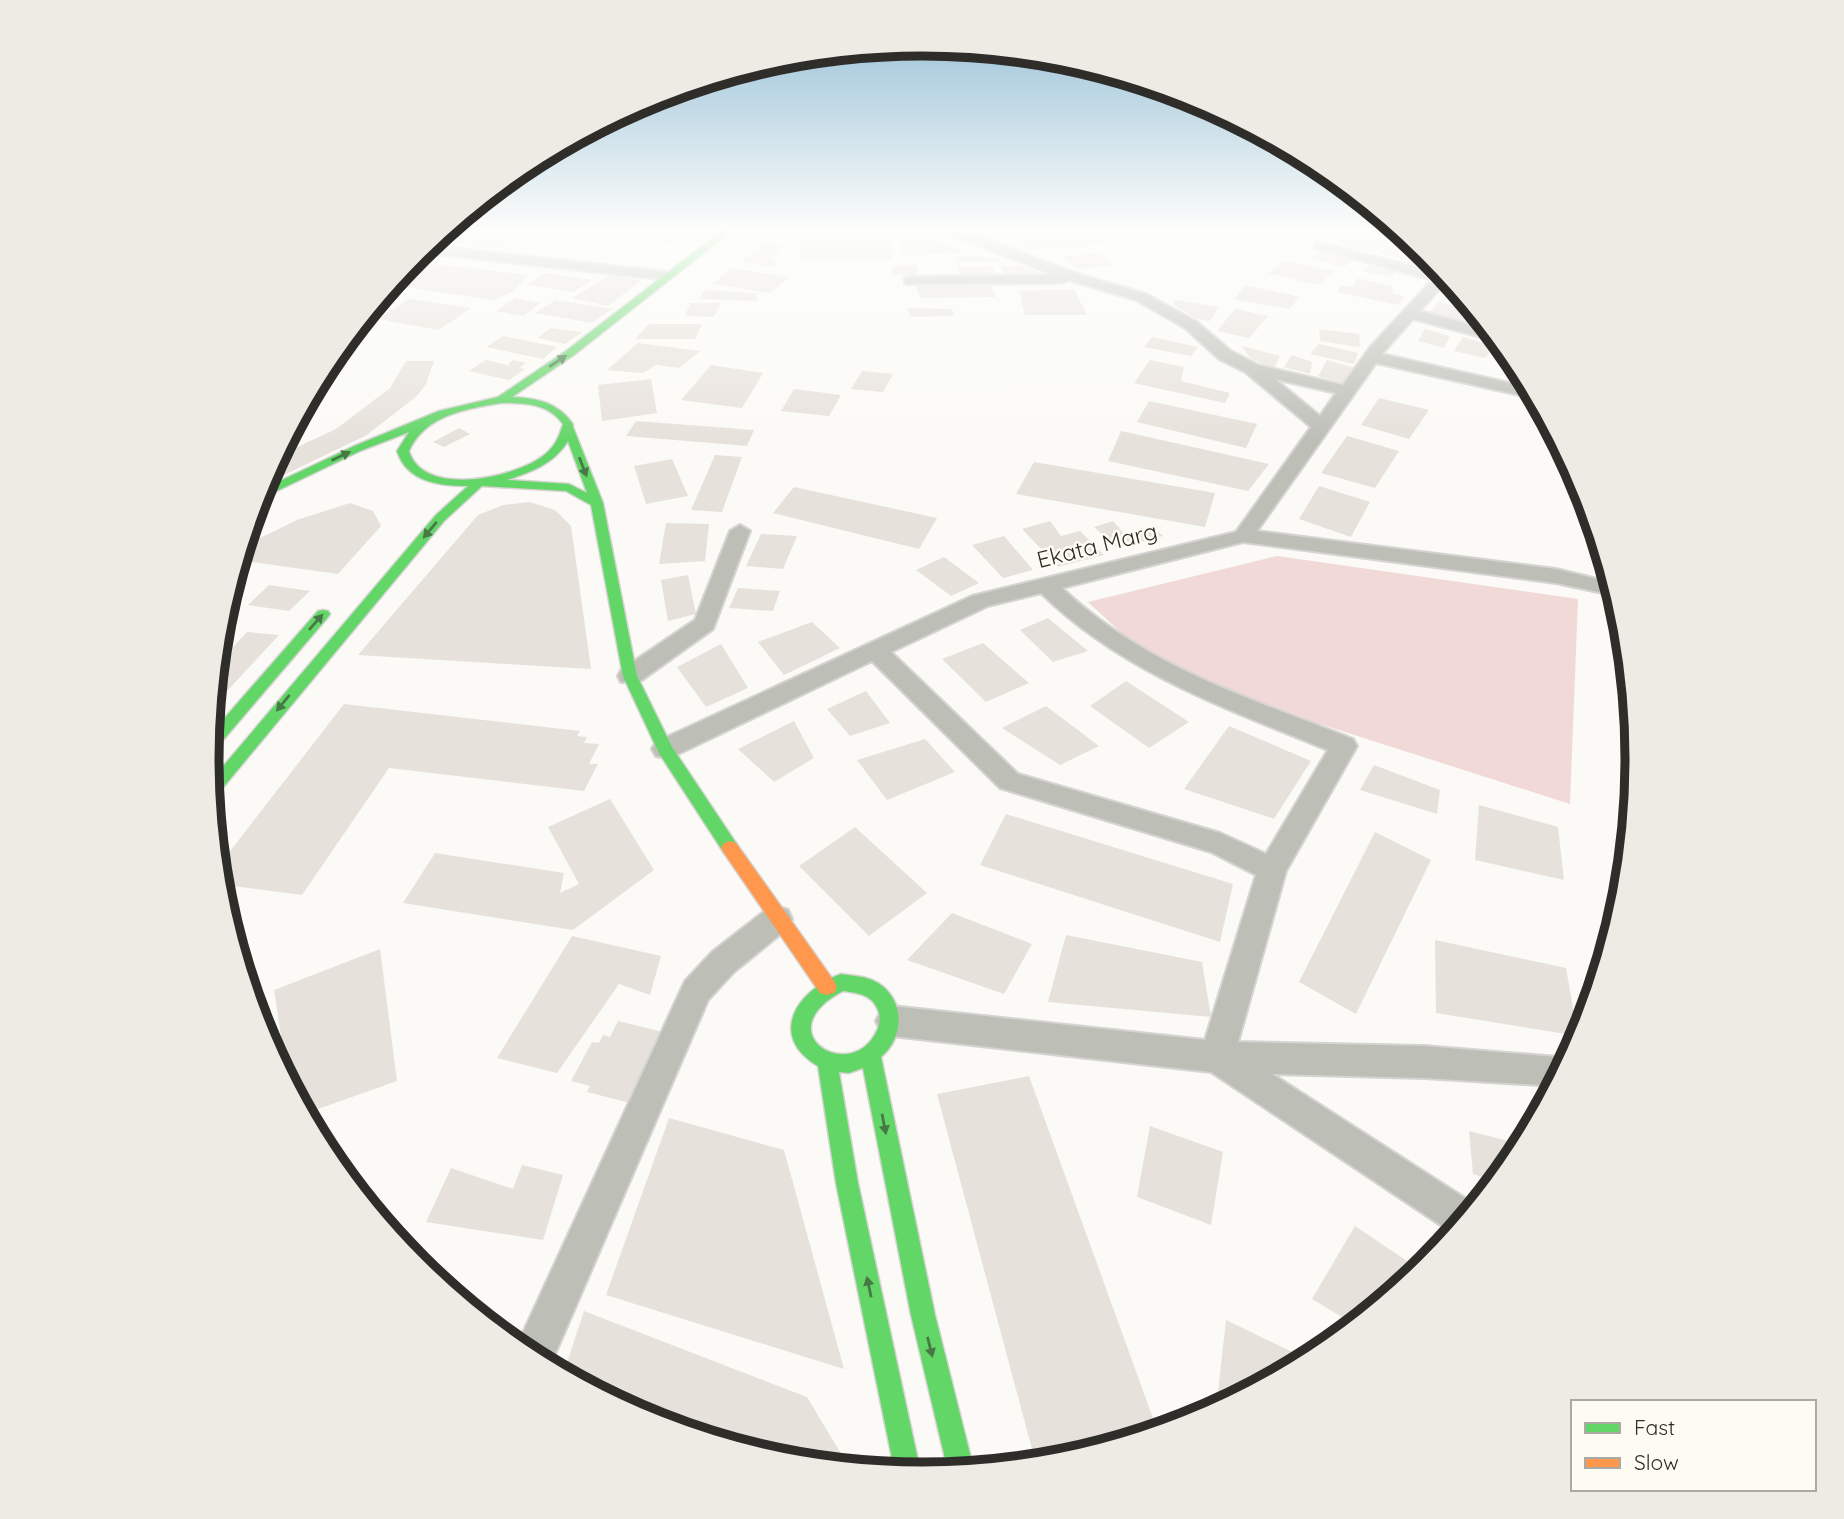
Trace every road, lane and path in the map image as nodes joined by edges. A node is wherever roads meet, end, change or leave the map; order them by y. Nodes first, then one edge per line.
1 (637, 300) edge
2 (659, 300) edge
3 (1146, 300) edge
4 (1422, 300) edge
5 (1409, 313) junction
6 (1481, 332) dead end
7 (1372, 356) junction
8 (583, 366) dead end
9 (1251, 368) junction
10 (1348, 391) junction
11 (1520, 391) edge
12 (501, 400) junction
13 (430, 420) junction
14 (1322, 427) junction
15 (569, 430) junction
16 (388, 466) dead end
17 (357, 468) dead end
18 (415, 470) junction
19 (479, 482) junction
20 (272, 489) edge
21 (419, 497) dead end
22 (267, 503) edge
23 (597, 503) junction
24 (740, 531) dead end
25 (1243, 536) junction
26 (1046, 584) junction
27 (1604, 587) edge
28 (332, 604) dead end
29 (875, 651) junction
30 (630, 676) junction
31 (220, 734) edge
32 (666, 749) junction
33 (219, 780) edge
34 (1272, 870) junction
35 (777, 919) junction
36 (827, 987) junction
37 (892, 1021) junction
38 (871, 1057) junction
39 (1217, 1057) junction
40 (827, 1062) junction
41 (1553, 1070) edge
42 (1458, 1215) edge
43 (537, 1348) edge
44 (959, 1461) edge
45 (906, 1462) edge

12 -> 1 main road
2 - 8 main road
3 - 9 street
4 - 5 street
5 - 6 street
5 - 7 street
7 - 10 street
7 - 11 street
9 - 10 street
9 - 14 street
10 - 14 street
12 - 13 main road
12 - 15 main road
13 - 18 main road
20 -> 13 main road
14 - 25 street
15 - 19 main road
15 -> 23 main road
16 - 18 main road
17 - 22 main road
18 - 19 main road
18 - 21 main road
19 - 23 main road
19 -> 33 main road
23 - 30 main road
24 - 30 street
25 - 26 street, Ekata Marg
25 - 27 street
26 - 29 street, Ekata Marg
26 - 34 street
31 -> 28 main road
29 - 32 street, Ekata Marg
29 - 34 street
30 - 32 main road
32 - 35 main road
34 - 39 street
35 - 36 main road
35 - 43 street
36 - 37 main road
36 - 40 main road
37 - 38 main road
37 - 39 street
38 - 40 main road
38 -> 44 main road
39 - 41 street
39 - 42 street
45 -> 40 main road

